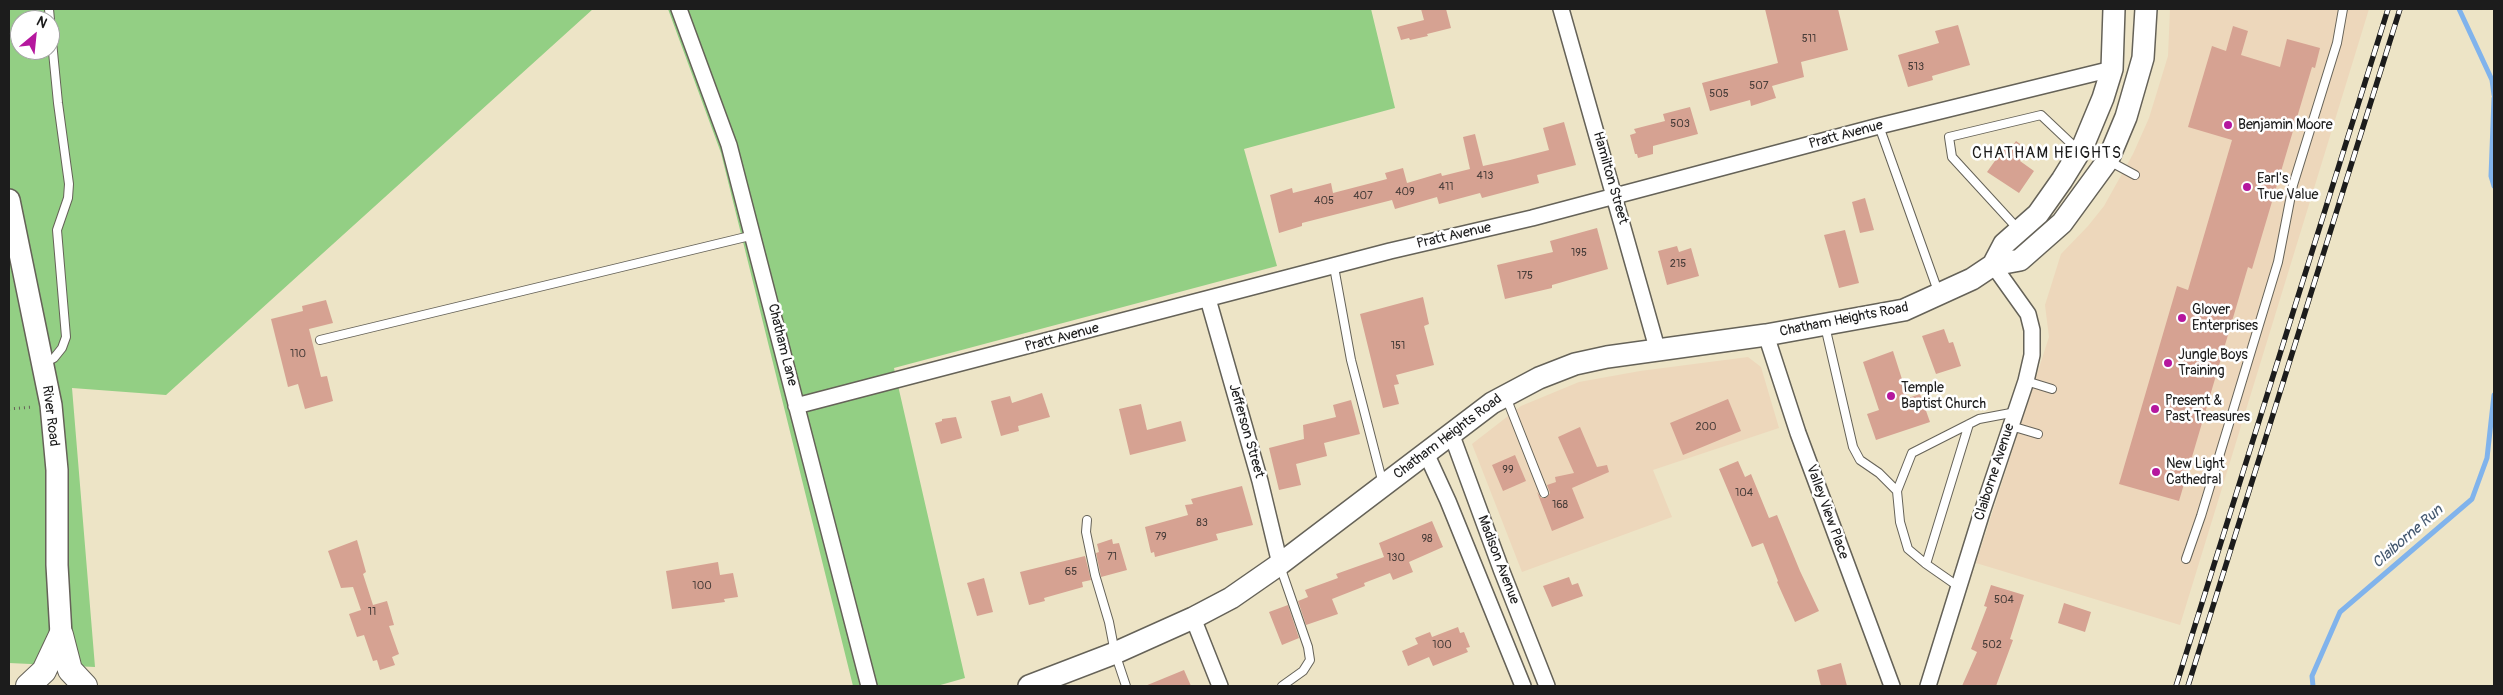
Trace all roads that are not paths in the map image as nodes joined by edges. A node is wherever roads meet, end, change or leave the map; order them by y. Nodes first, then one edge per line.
1 (679, 9) edge
2 (1561, 9) edge
3 (2114, 9) edge
4 (2146, 9) edge
5 (2343, 9) edge
6 (54, 60) edge
7 (2112, 69) junction
8 (1879, 126) junction
9 (2080, 151) junction
10 (2108, 160) junction
11 (2135, 175) dead end
12 (1615, 195) junction
13 (9, 200) edge
14 (2019, 230) junction
15 (754, 235) junction
16 (1993, 265) junction
17 (1334, 267) junction
18 (1939, 296) junction
19 (1208, 299) junction
20 (1825, 326) junction
21 (1766, 336) junction
22 (320, 340) dead end
23 (1657, 348) junction
24 (43, 364) junction
25 (2026, 381) junction
26 (2052, 389) dead end
27 (1505, 395) junction
28 (796, 406) junction
29 (2013, 419) junction
30 (1969, 424) junction
31 (1451, 433) junction
32 (2038, 434) dead end
33 (1426, 453) junction
34 (1383, 486) junction
35 (1897, 491) junction
36 (1544, 493) dead end
37 (1087, 520) dead end
38 (2186, 559) dead end
39 (1280, 564) junction
40 (1926, 564) junction
41 (1959, 587) junction
42 (1193, 618) junction
43 (61, 634) junction
44 (1115, 653) junction
45 (28, 686) edge
46 (85, 686) edge
47 (869, 686) edge
48 (1029, 686) edge
49 (1126, 686) edge
50 (1220, 686) edge
51 (1282, 686) edge
52 (1523, 686) edge
53 (1547, 686) edge
54 (1892, 686) edge
55 (1928, 686) edge

1 - 15 street, Chatham Lane
2 - 12 street, Hamilton Street
3 - 7 main road, Chatham Heights Road
4 - 10 main road, Chatham Heights Road
5 - 38 lane
6 - 24 lane
7 - 8 street, Pratt Avenue
7 - 9 main road, Chatham Heights Road
8 - 12 street, Pratt Avenue
8 - 18 lane
9 - 14 main road, Chatham Heights Road
9 - 14 lane
10 - 11 lane
10 - 16 main road, Chatham Heights Road
12 - 17 street, Pratt Avenue
12 - 23 street, Hamilton Street
13 - 24 main road, River Road
14 - 16 main road, Chatham Heights Road
15 - 22 lane
15 - 28 street, Chatham Lane
16 - 18 main road, Chatham Heights Road
16 - 25 street, Claiborne Avenue
17 - 19 street, Pratt Avenue
17 - 34 lane
18 - 20 main road, Chatham Heights Road
19 - 28 street, Pratt Avenue
19 - 39 street, Jefferson Street
20 - 21 main road, Chatham Heights Road
20 - 35 lane
21 - 23 main road, Chatham Heights Road
21 - 54 street, Valley View Place
23 - 27 main road, Chatham Heights Road
24 - 43 main road, River Road
25 - 26 lane
25 - 29 street, Claiborne Avenue
27 - 31 main road, Chatham Heights Road
27 - 36 lane
28 - 47 street, Chatham Lane
29 - 30 lane
29 - 32 lane
29 - 41 street, Claiborne Avenue
30 - 35 lane
30 - 40 lane
31 - 33 main road, Chatham Heights Road
31 - 53 street, Madison Avenue
33 - 34 main road, Chatham Heights Road
33 - 52 street, Madison Avenue
34 - 39 main road, Chatham Heights Road
35 - 40 lane
37 - 44 lane
39 - 42 main road, Chatham Heights Road
39 - 51 lane
40 - 41 lane
41 - 55 street, Claiborne Avenue
42 - 44 main road, Chatham Heights Road
42 - 50 street
43 - 45 main road
43 - 46 main road
44 - 48 main road, Chatham Heights Road
44 - 49 lane

